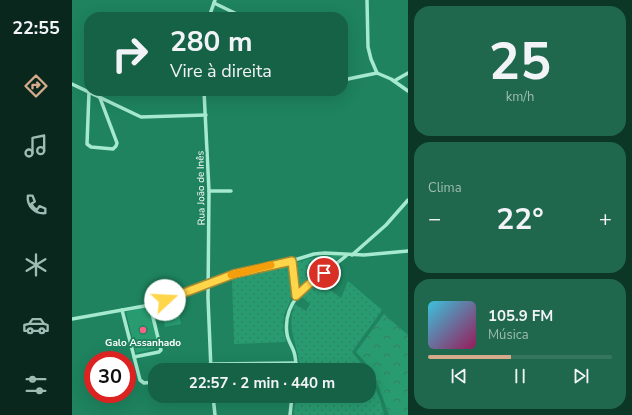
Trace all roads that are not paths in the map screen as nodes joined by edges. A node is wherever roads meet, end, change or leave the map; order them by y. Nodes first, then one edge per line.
1 (367, 0) edge
2 (215, 2) edge
3 (211, 12) edge
4 (234, 12) edge
5 (377, 73) junction
6 (408, 73) edge
7 (348, 79) edge
8 (394, 81) junction
9 (72, 84) edge
10 (84, 89) edge
11 (408, 91) edge
12 (90, 96) edge
13 (204, 96) edge
14 (99, 97) joint
15 (206, 115) junction
16 (209, 191) junction
17 (231, 191) dead end
18 (408, 200) edge
19 (408, 251) edge
20 (347, 255) junction
21 (352, 255) junction
22 (292, 261) junction
23 (208, 284) junction
24 (296, 296) junction
25 (150, 305) junction
26 (122, 310) junction
27 (72, 319) edge
28 (132, 351) edge
29 (136, 357) edge
30 (210, 363) edge
31 (296, 363) edge
32 (136, 365) edge
33 (148, 383) edge
34 (214, 403) edge
35 (291, 403) edge
36 (216, 415) edge
37 (290, 415) edge

1 - 5 street
2 - 3 street
2 - 4 street
5 - 7 street
5 - 8 street
6 - 8 street
8 - 11 street
9 - 10 street
12 - 14 street
13 - 15 street, Rua João de Inês
14 - 15 street
15 - 16 street, Rua João de Inês
16 - 17 street
16 - 23 street, Rua João de Inês
18 - 21 street
19 - 21 street
20 - 21 street
20 - 22 street
20 - 24 street
22 - 23 street
22 - 24 street
23 - 25 street
23 - 30 street, Rua João de Inês
24 - 31 street
25 - 26 street
25 - 29 street
26 - 27 street
26 - 28 street
32 - 33 street
34 - 36 street
35 - 37 street

